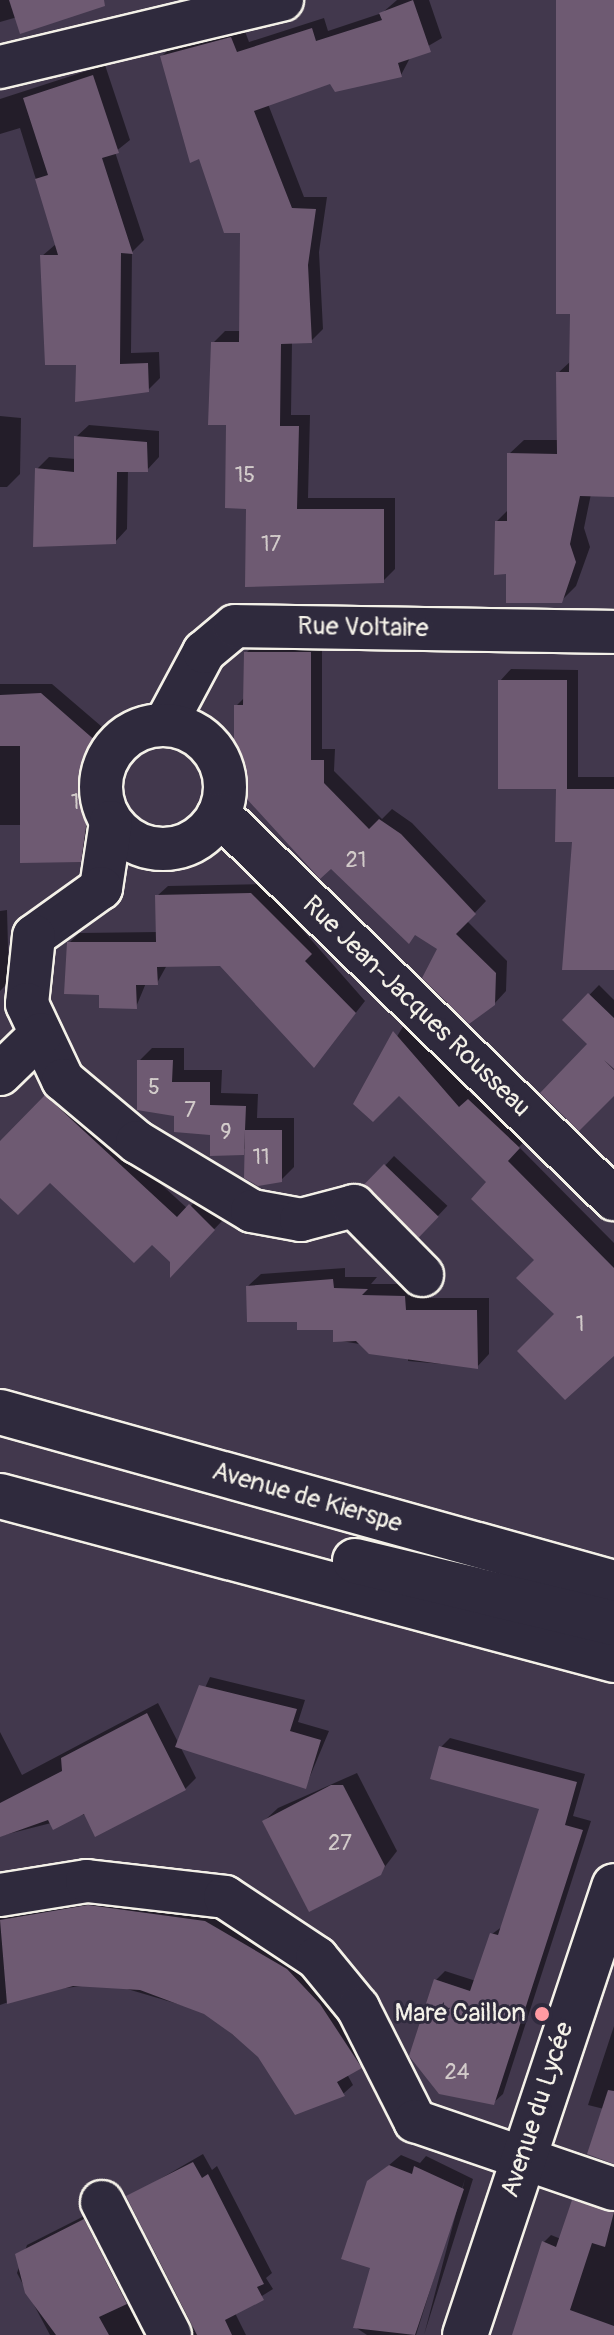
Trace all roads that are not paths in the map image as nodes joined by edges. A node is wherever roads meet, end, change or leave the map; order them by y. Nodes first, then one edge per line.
1 (282, 0) edge
2 (0, 67) edge
3 (614, 632) edge
4 (165, 725) junction
5 (219, 814) junction
6 (111, 822) junction
7 (41, 1034) junction
8 (0, 1074) edge
9 (614, 1199) edge
10 (422, 1275) dead end
11 (0, 1412) edge
12 (0, 1496) edge
13 (175, 1543) junction
14 (614, 1583) edge
15 (614, 1623) edge
16 (614, 1660) edge
17 (614, 1886) edge
18 (0, 1895) edge
19 (522, 2158) junction
20 (614, 2189) edge
21 (102, 2202) dead end
22 (170, 2335) edge
23 (465, 2335) edge

1 - 2 street
3 - 4 street, Rue Voltaire
4 - 5 street
4 - 6 street
5 - 6 street
5 - 9 street, Rue Jean-Jacques Rousseau
6 - 7 street
7 - 8 street
7 - 10 street
11 - 14 main road, Avenue de Kierspe
12 - 13 main road
13 - 15 main road
13 - 16 main road
17 - 19 main road, Avenue du Lycée
18 - 19 street
19 - 20 street
19 - 23 main road, Avenue du Lycée
21 - 22 street

